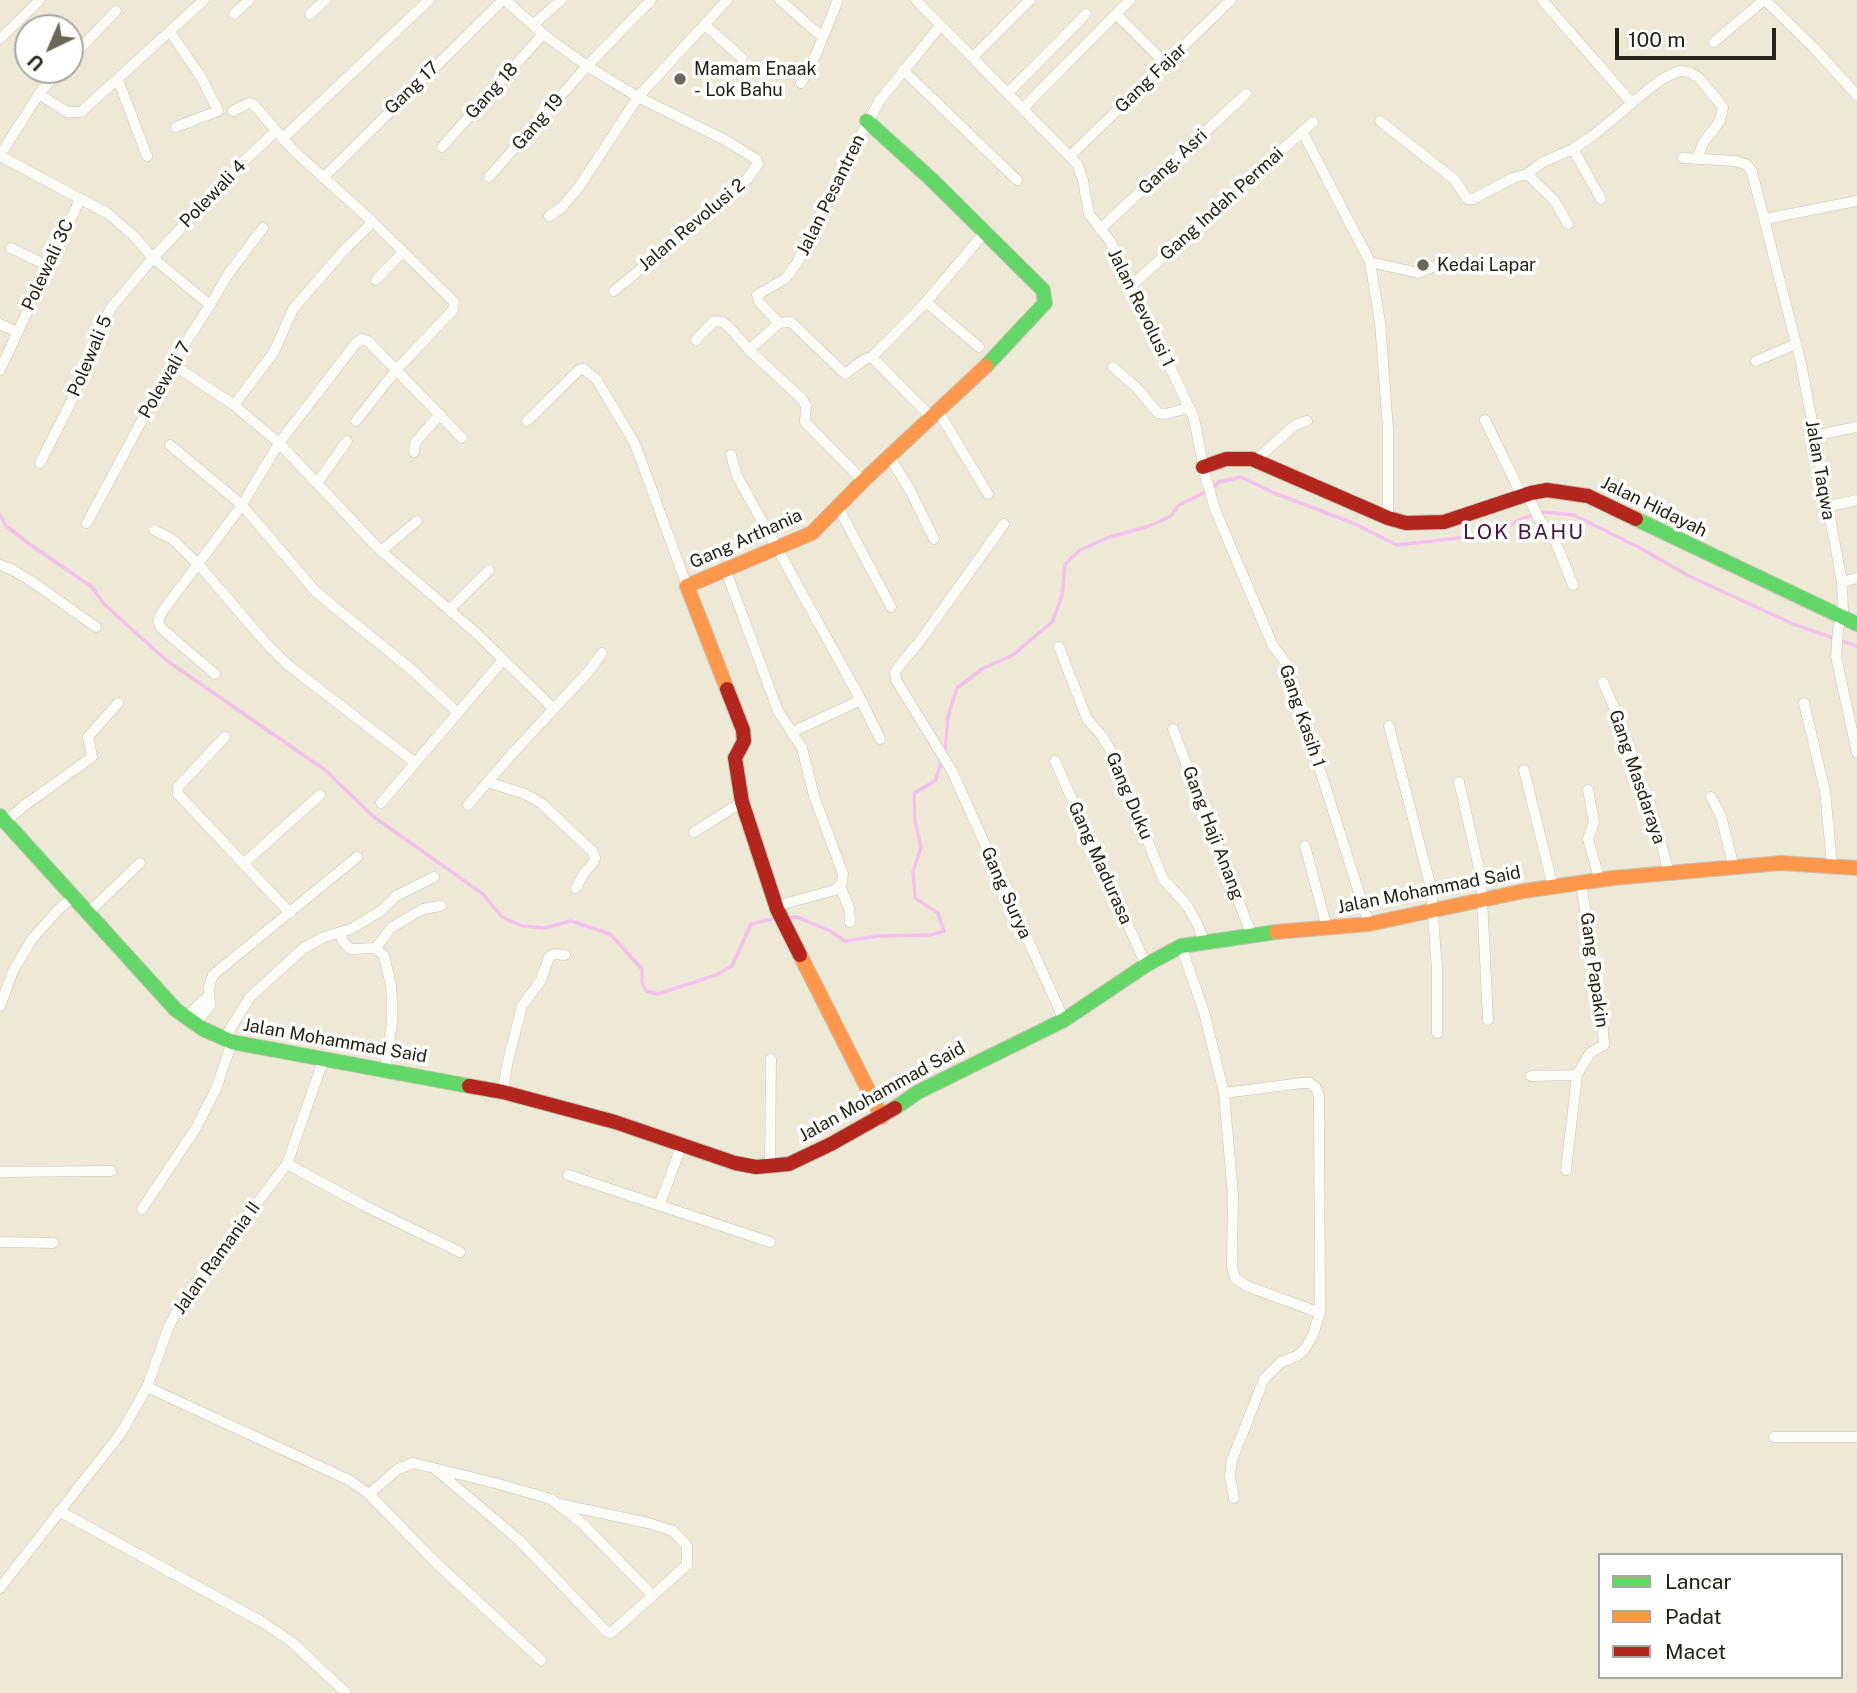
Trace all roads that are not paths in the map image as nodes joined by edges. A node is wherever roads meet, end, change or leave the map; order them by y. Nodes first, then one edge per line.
1 (40, 0) edge
2 (204, 0) edge
3 (248, 0) edge
4 (325, 0) edge
5 (429, 0) edge
6 (504, 0) edge
7 (561, 0) edge
8 (651, 0) edge
9 (727, 0) edge
10 (780, 0) edge
11 (838, 0) edge
12 (1030, 0) edge
13 (1130, 0) edge
14 (1231, 0) edge
15 (1542, 0) edge
16 (1764, 0) edge
17 (923, 2) edge
18 (116, 11) dead end
19 (234, 14) dead end
20 (1086, 14) dead end
21 (1116, 14) junction
22 (310, 15) dead end
23 (533, 25) junction
24 (705, 25) junction
25 (941, 25) junction
26 (170, 32) junction
27 (543, 34) junction
28 (822, 37) junction
29 (0, 39) edge
30 (1714, 42) dead end
31 (84, 44) edge
32 (973, 57) junction
33 (742, 58) dead end
34 (1165, 63) junction
35 (587, 66) junction
36 (903, 70) junction
37 (118, 80) junction
38 (801, 83) dead end
39 (47, 84) edge
40 (1009, 92) junction
41 (38, 94) junction
42 (1246, 94) dead end
43 (1857, 95) edge
44 (638, 97) junction
45 (1632, 103) junction
46 (1024, 107) junction
47 (233, 111) dead end
48 (867, 121) junction
49 (1380, 121) dead end
50 (1313, 122) dead end
51 (176, 127) dead end
52 (1303, 131) junction
53 (279, 135) junction
54 (442, 147) dead end
55 (1573, 149) junction
56 (0, 155) edge
57 (1071, 155) junction
58 (147, 156) dead end
59 (1698, 157) junction
60 (1683, 158) dead end
61 (1527, 174) junction
62 (489, 177) dead end
63 (323, 178) junction
64 (1017, 180) dead end
65 (80, 199) junction
66 (1601, 199) dead end
67 (1857, 201) edge
68 (549, 216) dead end
69 (1765, 219) junction
70 (373, 222) junction
71 (1568, 224) dead end
72 (262, 228) dead end
73 (1100, 229) junction
74 (985, 232) junction
75 (10, 248) dead end
76 (403, 252) junction
77 (153, 258) junction
78 (1449, 260) dead end
79 (1370, 262) junction
80 (48, 266) junction
81 (376, 279) dead end
82 (1131, 286) junction
83 (614, 291) dead end
84 (926, 302) junction
85 (210, 304) junction
86 (779, 323) junction
87 (0, 324) edge
88 (17, 332) junction
89 (696, 340) dead end
90 (1796, 344) junction
91 (979, 347) dead end
92 (749, 350) junction
93 (873, 357) junction
94 (1756, 361) dead end
95 (172, 364) junction
96 (1113, 367) dead end
97 (397, 369) junction
98 (0, 370) edge
99 (234, 405) junction
100 (1189, 408) junction
101 (440, 414) junction
102 (935, 414) junction
103 (1485, 420) dead end
104 (356, 421) dead end
105 (527, 421) dead end
106 (1307, 421) dead end
107 (1857, 427) edge
108 (1813, 436) junction
109 (462, 438) dead end
110 (347, 441) dead end
111 (279, 443) junction
112 (170, 446) dead end
113 (414, 452) dead end
114 (731, 455) dead end
115 (889, 456) junction
116 (1256, 460) junction
117 (40, 463) dead end
118 (1204, 471) junction
119 (863, 481) junction
120 (317, 483) junction
121 (988, 494) dead end
122 (1527, 499) junction
123 (1857, 500) edge
124 (242, 505) junction
125 (1826, 506) junction
126 (838, 507) junction
127 (1388, 518) junction
128 (417, 521) dead end
129 (87, 523) dead end
130 (1004, 524) dead end
131 (153, 530) dead end
132 (934, 539) dead end
133 (777, 550) junction
134 (382, 551) junction
135 (0, 565) edge
136 (199, 565) junction
137 (489, 570) dead end
138 (726, 571) junction
139 (1857, 578) edge
140 (1842, 582) junction
141 (1573, 585) dead end
142 (687, 586) junction
143 (891, 607) dead end
144 (449, 610) junction
145 (1840, 624) junction
146 (1857, 624) edge
147 (96, 627) dead end
148 (1059, 647) dead end
149 (602, 653) dead end
150 (503, 660) junction
151 (215, 674) dead end
152 (1603, 682) dead end
153 (861, 700) junction
154 (118, 703) dead end
155 (1804, 703) dead end
156 (554, 709) junction
157 (457, 712) junction
158 (1390, 726) dead end
159 (1173, 729) dead end
160 (792, 732) junction
161 (225, 737) dead end
162 (880, 739) dead end
163 (1857, 753) edge
164 (1055, 761) dead end
165 (414, 762) junction
166 (1524, 770) dead end
167 (488, 782) junction
168 (1459, 782) dead end
169 (1588, 790) dead end
170 (320, 795) dead end
171 (1711, 797) dead end
172 (742, 802) junction
173 (381, 803) dead end
174 (468, 805) dead end
175 (3, 823) edge
176 (694, 832) dead end
177 (1305, 846) dead end
178 (357, 857) dead end
179 (140, 863) dead end
180 (243, 863) junction
181 (1832, 865) junction
182 (1734, 868) junction
183 (1857, 868) edge
184 (1669, 873) junction
185 (434, 877) dead end
186 (1600, 881) junction
187 (1581, 883) junction
188 (840, 886) junction
189 (1553, 887) junction
190 (576, 888) dead end
191 (73, 897) junction
192 (1483, 900) junction
193 (441, 906) dead end
194 (776, 908) junction
195 (1433, 910) junction
196 (88, 913) junction
197 (290, 913) junction
198 (850, 922) dead end
199 (1369, 924) junction
200 (1327, 928) junction
201 (340, 933) junction
202 (1252, 936) junction
203 (1204, 942) junction
204 (1181, 946) junction
205 (376, 948) junction
206 (565, 955) dead end
207 (1146, 965) junction
208 (0, 1006) edge
209 (1064, 1020) junction
210 (1488, 1020) dead end
211 (190, 1021) junction
212 (1437, 1033) dead end
213 (228, 1041) junction
214 (324, 1058) junction
215 (771, 1059) dead end
216 (385, 1070) junction
217 (1577, 1074) junction
218 (1531, 1076) dead end
219 (503, 1092) junction
220 (1224, 1093) junction
221 (882, 1117) junction
222 (682, 1144) junction
223 (287, 1164) junction
224 (770, 1167) junction
225 (1566, 1170) dead end
226 (111, 1171) dead end
227 (0, 1172) edge
228 (568, 1175) dead end
229 (659, 1206) junction
230 (142, 1209) dead end
231 (0, 1242) edge
232 (770, 1242) dead end
233 (53, 1243) dead end
234 (460, 1251) dead end
235 (1320, 1313) junction
236 (147, 1387) junction
237 (1774, 1437) dead end
238 (1857, 1437) edge
239 (434, 1468) junction
240 (369, 1494) junction
241 (1234, 1499) dead end
242 (559, 1504) junction
243 (59, 1511) junction
244 (0, 1588) edge
245 (652, 1595) junction
246 (541, 1660) dead end
247 (346, 1693) edge

1 - 29 street
2 - 26 street
3 - 19 street
4 - 22 street
5 - 53 street, Polewali 4
6 - 23 street, Jalan Revolusi 2
6 - 63 street, Gang 17
7 - 23 street
8 - 35 street, Gang 19
9 - 24 street
10 - 28 street
11 - 28 street
12 - 32 street
13 - 21 street
14 - 34 street, Gang Fajar
15 - 45 street
16 - 30 street
16 - 43 street
17 - 25 street, Jalan Revolusi 1
18 - 31 street
20 - 40 street
21 - 34 street
21 - 46 street
23 - 27 street, Jalan Revolusi 2
24 - 33 street
24 - 44 street
25 - 32 street, Jalan Revolusi 1
25 - 36 street
26 - 37 street
26 - 51 street
27 - 35 street, Jalan Revolusi 2
27 - 54 street, Gang 18
28 - 38 street
32 - 40 street, Jalan Revolusi 1
34 - 57 street, Gang Fajar
35 - 44 street, Jalan Revolusi 2
35 - 62 street, Gang 19
36 - 48 street
36 - 64 street
37 - 41 street
37 - 58 street
39 - 41 street
40 - 46 street, Jalan Revolusi 1
41 - 56 street
42 - 73 street, Gang. Asri
44 - 68 street
44 - 83 street, Jalan Revolusi 2
45 - 55 street
45 - 59 street
46 - 57 street, Jalan Revolusi 1
47 - 53 street
48 - 74 street, Gang Arthania
48 - 86 street, Jalan Pesantren
49 - 61 street
50 - 52 street, Gang Indah Permai
52 - 79 street
52 - 82 street, Gang Indah Permai
53 - 63 street
53 - 77 street, Polewali 4
55 - 61 street
55 - 66 street
56 - 65 street
57 - 73 street, Jalan Revolusi 1
59 - 60 street
59 - 69 street, Jalan Taqwa
61 - 71 street
63 - 70 street
65 - 77 street
65 - 80 street, Polewali 3C
67 - 69 street
69 - 90 street, Jalan Taqwa
70 - 76 street
70 - 99 street
72 - 85 street, Polewali 7
73 - 82 street, Jalan Revolusi 1
74 - 84 street
74 - 102 street, Gang Arthania
75 - 80 street
76 - 81 street
76 - 97 street
77 - 85 street
77 - 117 street, Polewali 5
78 - 79 street
79 - 127 street
80 - 88 street, Polewali 3C
82 - 100 street, Jalan Revolusi 1
84 - 91 street
84 - 93 street
85 - 95 street, Polewali 7
86 - 92 street
86 - 93 street
87 - 88 street
88 - 98 street, Polewali 3C
89 - 92 street
90 - 94 street
90 - 108 street, Jalan Taqwa
92 - 119 street
93 - 102 street
95 - 99 street
95 - 129 street, Polewali 7
96 - 100 street
97 - 101 street
97 - 104 street
97 - 111 street
99 - 111 street
100 - 118 street, Jalan Revolusi 1
101 - 109 street
101 - 113 street
102 - 115 street, Gang Arthania
102 - 121 street
103 - 122 street
105 - 142 street
106 - 116 street
107 - 108 street
108 - 125 street, Jalan Taqwa
110 - 120 street
111 - 120 street
111 - 124 street
112 - 124 street
114 - 133 street
115 - 119 street, Gang Arthania
115 - 132 street
116 - 118 street, Jalan Hidayah
116 - 127 street, Jalan Hidayah
118 - 199 street, Gang Kasih 1
119 - 126 street, Gang Arthania
120 - 134 street
122 - 127 street, Jalan Hidayah
122 - 141 street
122 - 145 street, Jalan Hidayah
123 - 125 street
124 - 136 street
124 - 157 street
125 - 140 street, Jalan Taqwa
126 - 133 street, Gang Arthania
126 - 143 street
128 - 134 street
130 - 209 street, Gang Surya
131 - 136 street
133 - 138 street, Gang Arthania
133 - 153 street
134 - 144 street
135 - 147 street
136 - 151 street
136 - 165 street
137 - 144 street
138 - 142 street, Gang Arthania
138 - 160 street
139 - 140 street
140 - 145 street, Jalan Taqwa
142 - 172 street, Gang Arthania
144 - 150 street
145 - 146 street, Jalan Hidayah
145 - 163 street, Jalan Taqwa
148 - 203 street, Gang Duku
149 - 156 street
150 - 156 street
150 - 157 street
152 - 184 street, Gang Masdaraya
153 - 160 street
153 - 162 street
154 - 175 street
155 - 181 street
156 - 167 street
157 - 165 street
158 - 195 street
159 - 202 street, Gang Haji Anang
160 - 188 street
161 - 180 street
164 - 207 street, Gang Madurasa
165 - 173 street
166 - 189 street
167 - 174 street
167 - 190 street
168 - 192 street
169 - 186 street
170 - 180 street
171 - 182 street
172 - 176 street
172 - 194 street, Gang Arthania
175 - 191 street, Jalan Mohammad Said
177 - 200 street
178 - 197 street
179 - 196 street
180 - 197 street
181 - 182 street, Jalan Mohammad Said
181 - 183 street, Jalan Mohammad Said
182 - 184 street, Jalan Mohammad Said
184 - 186 street, Jalan Mohammad Said
185 - 201 street
186 - 187 street, Jalan Mohammad Said
187 - 189 street, Jalan Mohammad Said
187 - 217 street, Gang Papakin
188 - 194 street
188 - 198 street
189 - 192 street, Jalan Mohammad Said
191 - 196 street, Jalan Mohammad Said
191 - 208 street
192 - 195 street, Jalan Mohammad Said
192 - 210 street
193 - 205 street
194 - 221 street, Gang Arthania
195 - 199 street, Jalan Mohammad Said
195 - 212 street
196 - 211 street, Jalan Mohammad Said
197 - 211 street
199 - 200 street, Jalan Mohammad Said
200 - 202 street, Jalan Mohammad Said
201 - 205 street
201 - 213 street
202 - 203 street, Jalan Mohammad Said
203 - 204 street, Jalan Mohammad Said
204 - 207 street, Jalan Mohammad Said
204 - 220 street
205 - 216 street
206 - 219 street
207 - 209 street, Jalan Mohammad Said
209 - 221 street, Jalan Mohammad Said
211 - 213 street, Jalan Mohammad Said
213 - 214 street, Jalan Mohammad Said
213 - 230 street
214 - 216 street, Jalan Mohammad Said
214 - 223 street, Jalan Ramania II
215 - 224 street
216 - 219 street, Jalan Mohammad Said
217 - 218 street
217 - 225 street
219 - 222 street, Jalan Mohammad Said
220 - 235 street
220 - 235 street
221 - 224 street, Jalan Mohammad Said
222 - 224 street, Jalan Mohammad Said
222 - 229 street
223 - 234 street
223 - 236 street, Jalan Ramania II
226 - 227 street
228 - 229 street
229 - 232 street
231 - 233 street
235 - 241 street
236 - 240 street
236 - 243 street, Jalan Ramania II
237 - 238 street
239 - 240 street
239 - 242 street
239 - 245 street
240 - 246 street
242 - 245 street
242 - 245 street
243 - 244 street, Jalan Ramania II
243 - 247 street

